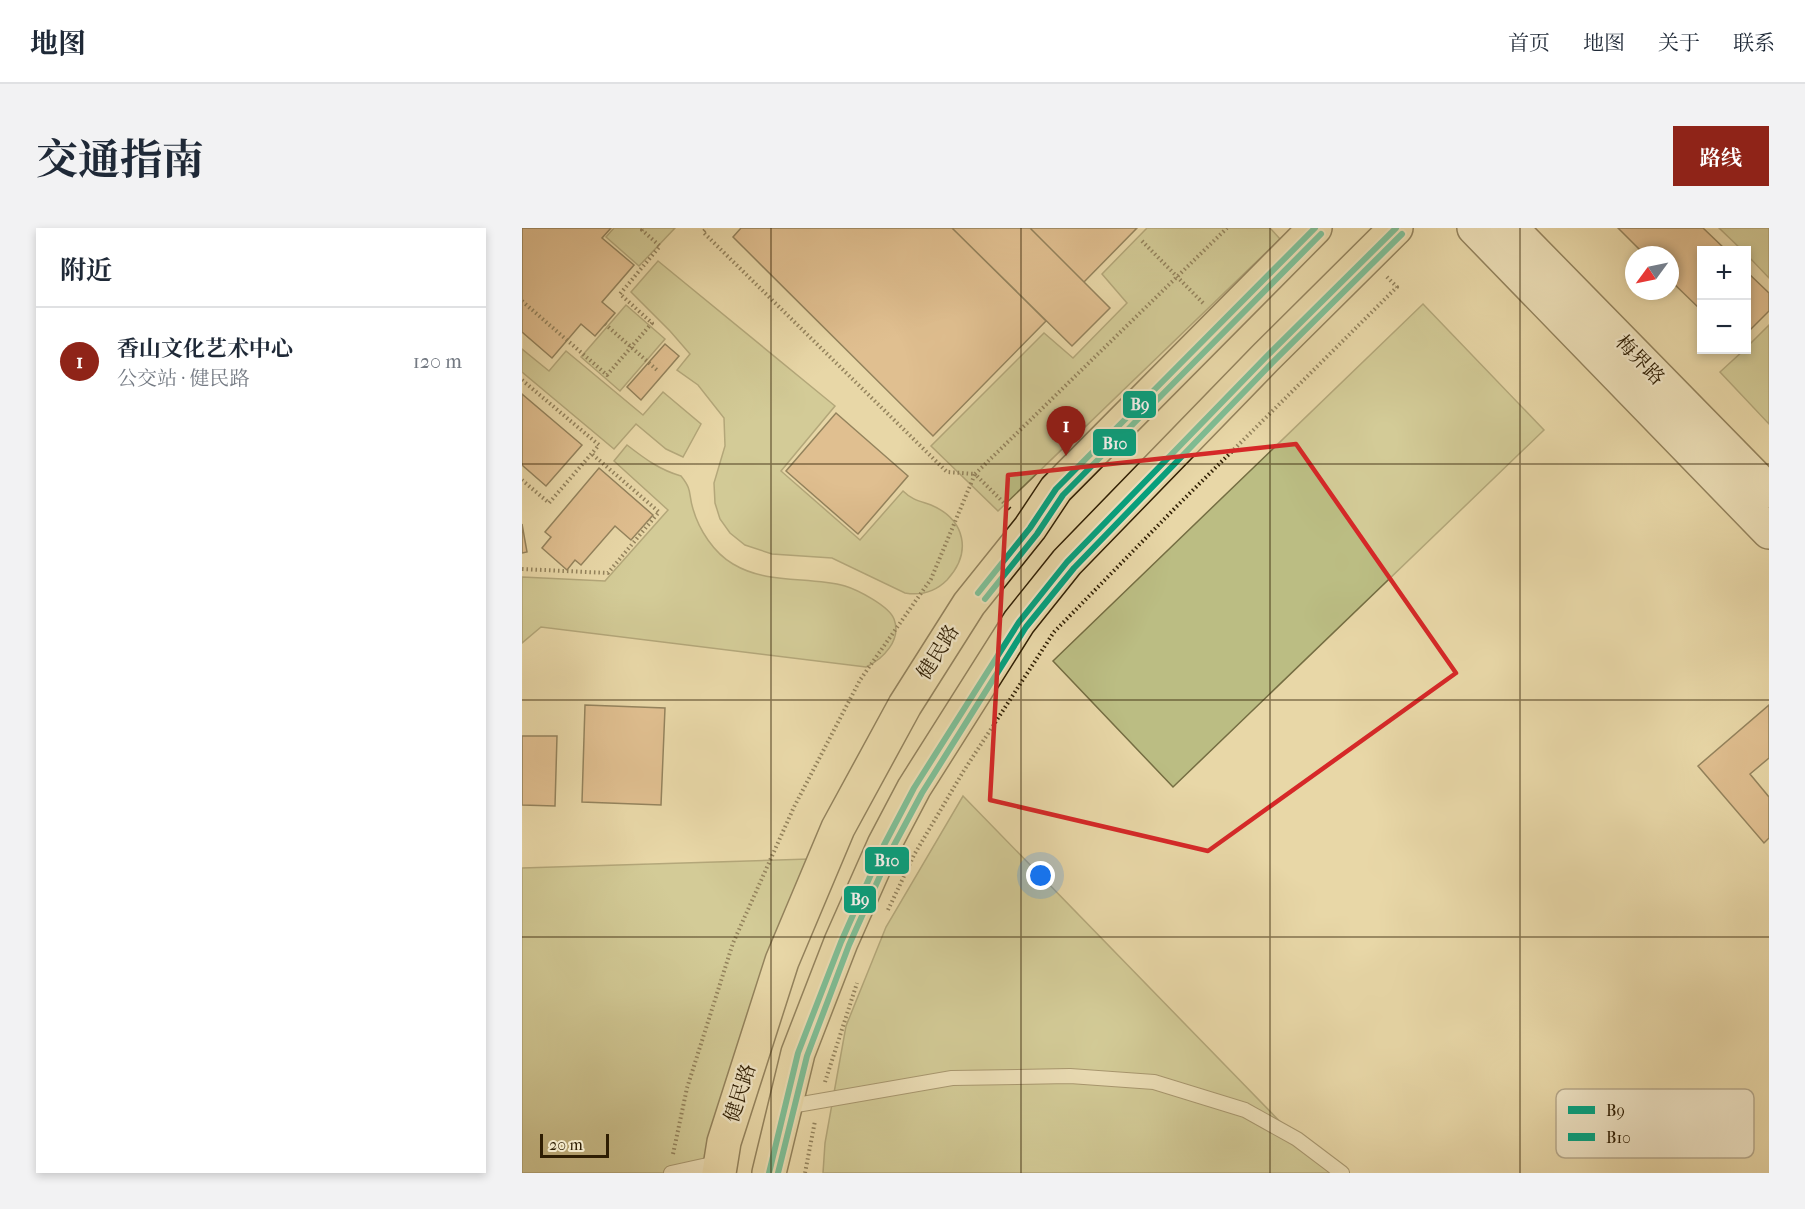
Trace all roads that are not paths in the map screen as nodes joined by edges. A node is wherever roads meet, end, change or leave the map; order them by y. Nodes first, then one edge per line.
1 (1315, 228) edge
2 (1396, 228) edge
3 (1473, 228) edge
4 (1511, 228) edge
5 (1769, 491) edge
6 (1769, 532) edge
7 (784, 1107) junction
8 (720, 1167) edge
9 (671, 1168) edge
10 (769, 1173) edge
11 (1342, 1173) edge

1 - 8 main road, 健民路
2 - 7 main road
3 - 6 main road
4 - 5 main road, 梅界路
7 - 10 main road
7 - 11 lane
8 - 9 lane

